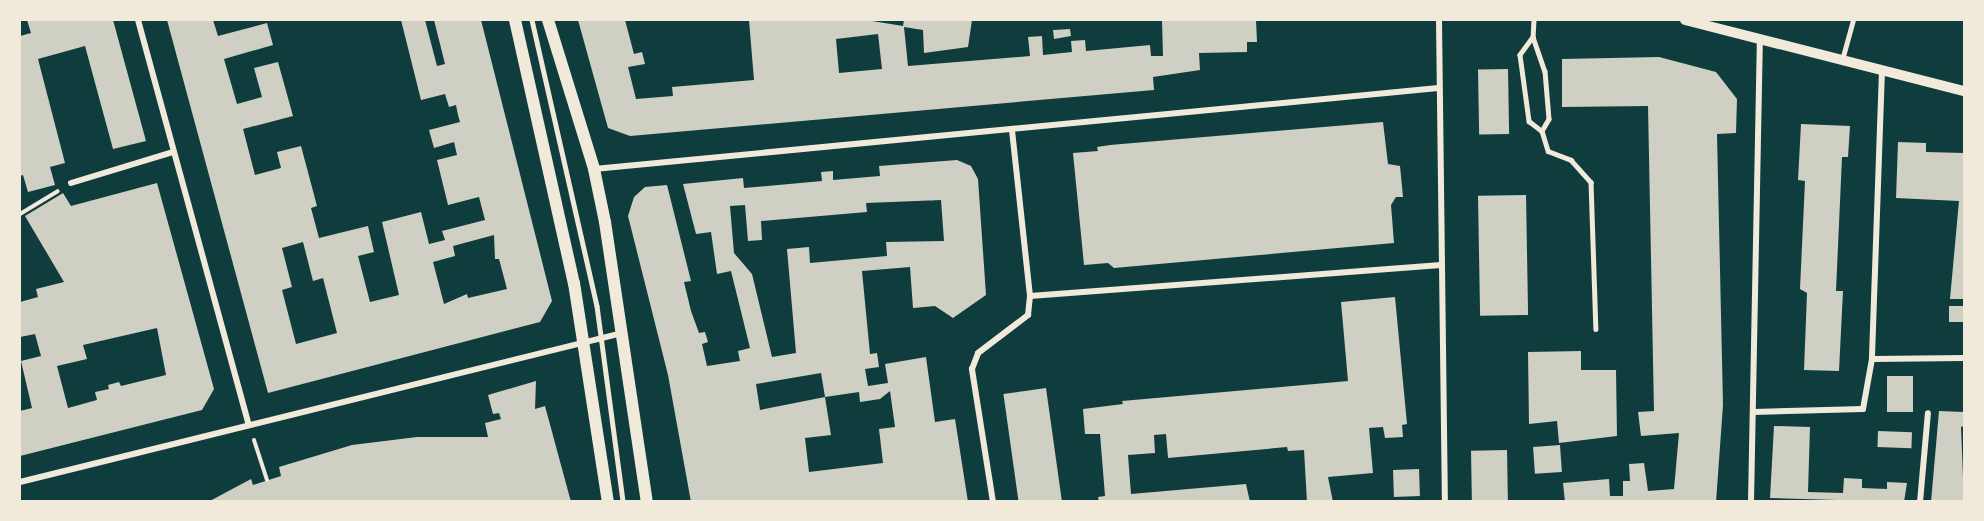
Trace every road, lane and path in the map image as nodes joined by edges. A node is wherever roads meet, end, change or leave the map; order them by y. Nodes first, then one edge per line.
1 (138, 20) edge
2 (514, 20) edge
3 (532, 20) edge
4 (548, 20) edge
5 (1439, 20) edge
6 (1534, 20) edge
7 (1685, 20) edge
8 (1854, 20) edge
9 (1533, 37) junction
10 (1760, 39) junction
11 (1842, 60) junction
12 (1882, 70) junction
13 (1438, 88) junction
14 (1965, 91) edge
15 (1012, 129) junction
16 (1542, 132) junction
17 (173, 152) junction
18 (594, 169) junction
19 (71, 183) joint
20 (20, 214) edge
21 (1441, 266) junction
22 (1030, 296) junction
23 (1596, 329) dead end
24 (624, 332) junction
25 (602, 338) junction
26 (582, 342) junction
27 (1965, 358) edge
28 (1872, 359) junction
29 (1754, 412) junction
30 (1928, 413) dead end
31 (249, 425) junction
32 (267, 480) dead end
33 (20, 482) edge
34 (608, 501) edge
35 (623, 501) edge
36 (647, 501) edge
37 (993, 501) edge
38 (1445, 501) edge
39 (1751, 501) edge
40 (1920, 501) edge

1 - 17 street
2 - 26 main road
3 - 25 lane
4 - 18 main road
5 - 13 street
6 - 9 lane
7 - 10 street
8 - 11 lane
9 - 16 lane
9 - 16 lane
10 - 11 street
10 - 29 street
11 - 12 street
12 - 14 street
12 - 28 street
13 - 15 street
13 - 21 street
15 - 18 street
15 - 22 street
16 - 23 lane
17 - 19 street
17 - 31 street
18 - 24 main road
19 - 20 path
21 - 22 street
21 - 38 street
22 - 37 street
24 - 25 street
24 - 36 main road
25 - 26 street
25 - 35 lane
26 - 31 street
26 - 34 main road
27 - 28 street
28 - 29 street
29 - 39 street
30 - 40 street
31 - 32 path
31 - 33 street

